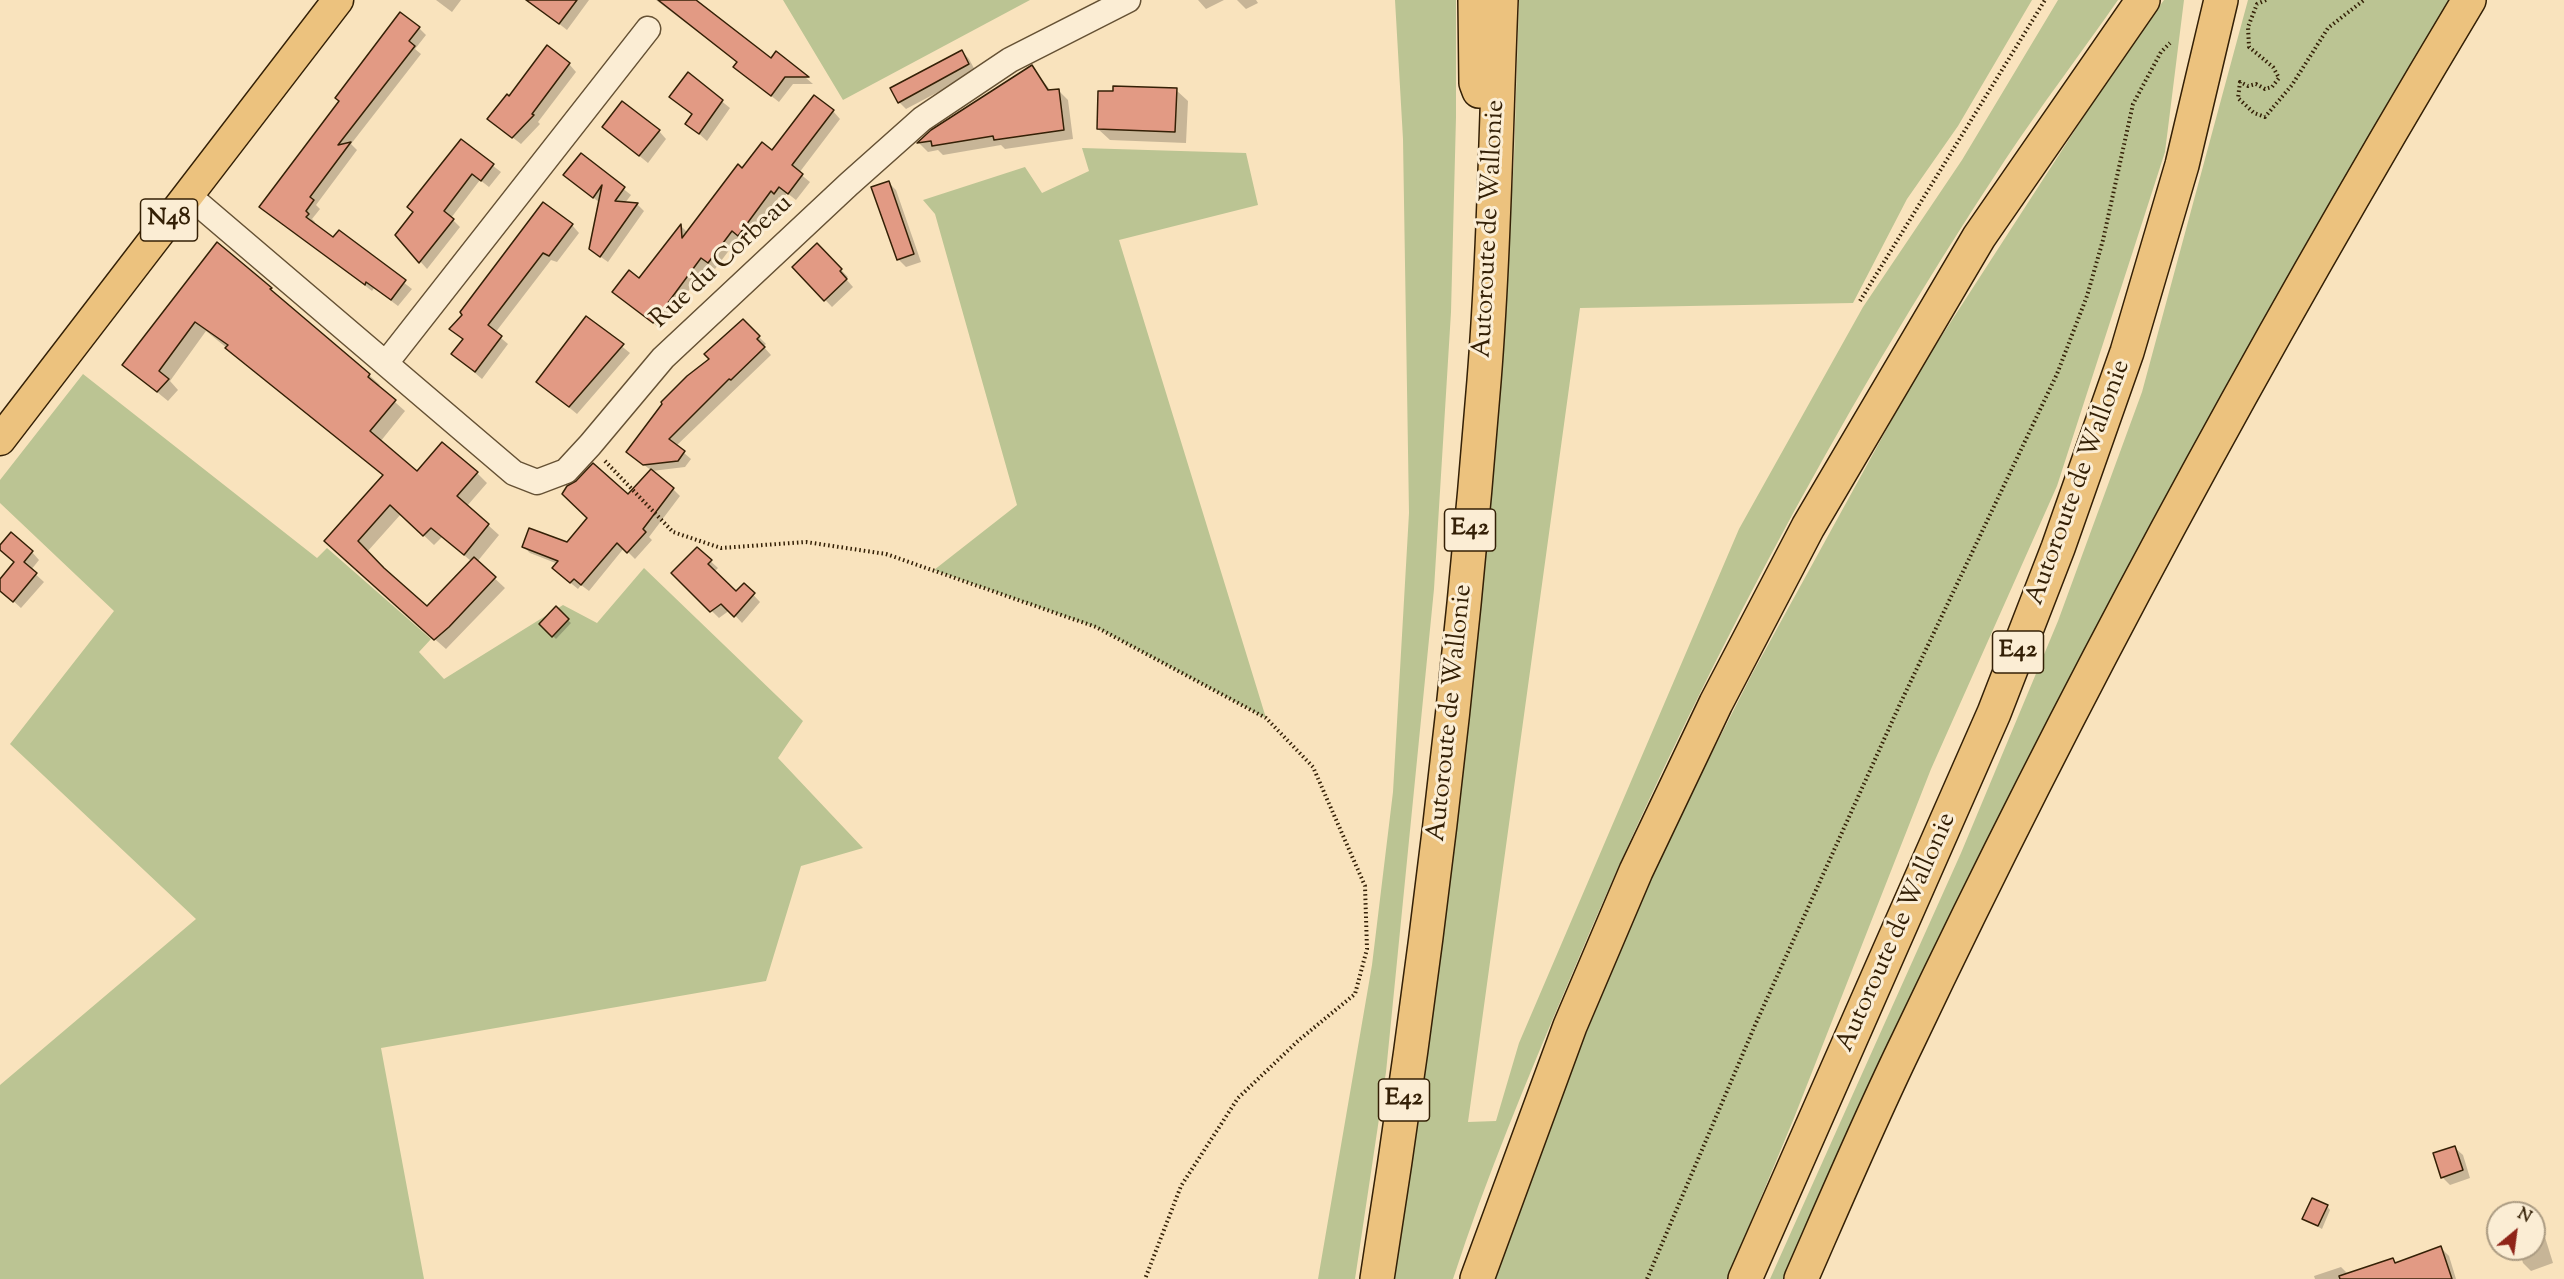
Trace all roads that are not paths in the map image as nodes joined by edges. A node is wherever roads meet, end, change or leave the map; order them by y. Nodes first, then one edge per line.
1 (338, 0) edge
2 (1128, 0) edge
3 (1475, 0) edge
4 (1501, 0) edge
5 (2143, 0) edge
6 (2221, 0) edge
7 (2469, 0) edge
8 (648, 29) dead end
9 (1495, 138) junction
10 (188, 195) junction
11 (386, 363) junction
12 (0, 440) edge
13 (1377, 1279) edge
14 (1477, 1279) edge
15 (1745, 1279) edge
16 (1801, 1279) edge

1 - 10 main road, N48
2 - 11 street, Rue du Corbeau
3 - 9 highway
4 - 9 highway, Autoroute de Wallonie / E42
5 - 14 highway
6 - 15 highway, Autoroute de Wallonie / E42
7 - 16 highway
8 - 11 street
9 - 13 highway, Autoroute de Wallonie / E42
10 - 11 street, Rue du Corbeau
10 - 12 main road, N48

